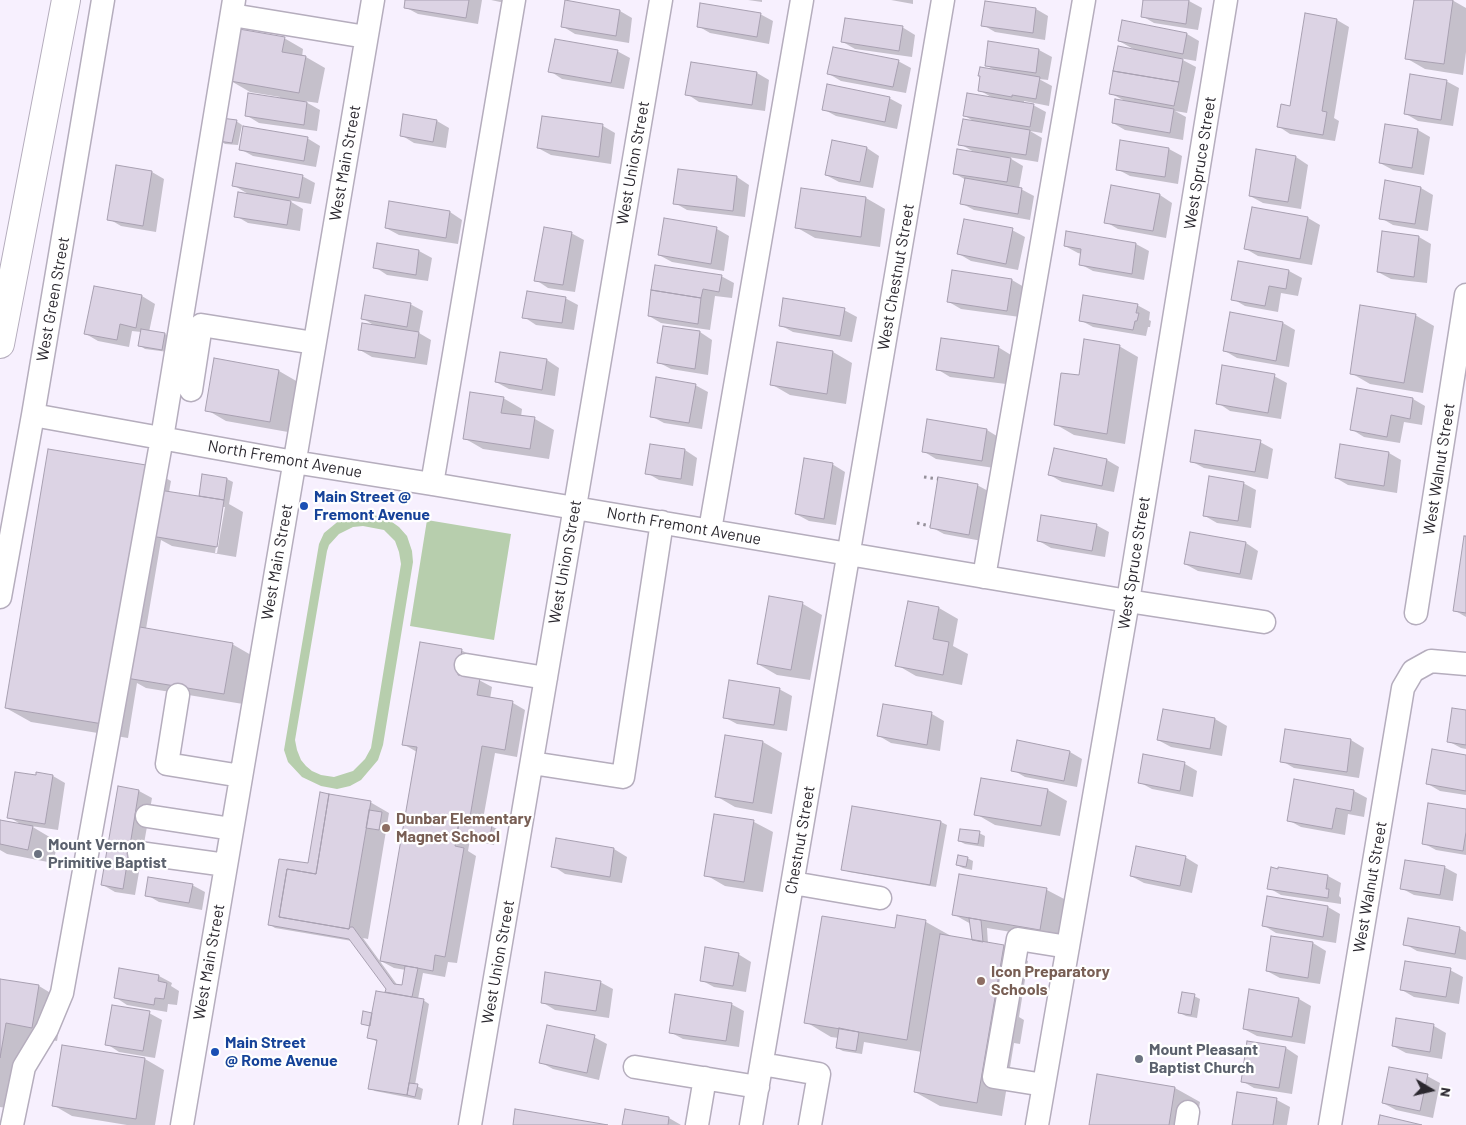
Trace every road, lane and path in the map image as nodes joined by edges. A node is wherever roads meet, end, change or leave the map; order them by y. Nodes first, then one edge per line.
1 (66, 0) edge
2 (103, 0) edge
3 (373, 0) edge
4 (514, 0) edge
5 (661, 0) edge
6 (802, 0) edge
7 (943, 0) edge
8 (1084, 0) edge
9 (1226, 0) edge
10 (233, 7) edge
11 (366, 37) junction
12 (1466, 295) edge
13 (314, 342) junction
14 (0, 344) edge
15 (191, 390) dead end
16 (33, 415) junction
17 (162, 438) junction
18 (294, 462) junction
19 (924, 477) dead end
20 (938, 479) dead end
21 (432, 484) junction
22 (575, 507) junction
23 (662, 522) junction
24 (917, 523) dead end
25 (930, 526) dead end
26 (710, 530) junction
27 (849, 554) junction
28 (984, 577) junction
29 (0, 597) edge
30 (1128, 601) junction
31 (1416, 614) dead end
32 (1264, 622) dead end
33 (1466, 664) edge
34 (466, 666) dead end
35 (546, 678) junction
36 (178, 695) dead end
37 (532, 763) junction
38 (241, 776) junction
39 (147, 816) dead end
40 (232, 829) junction
41 (139, 853) dead end
42 (226, 865) junction
43 (793, 883) junction
44 (880, 898) dead end
45 (1068, 947) junction
46 (762, 1064) junction
47 (635, 1067) dead end
48 (705, 1078) junction
49 (1044, 1085) junction
50 (758, 1086) junction
51 (12, 1125) edge
52 (182, 1125) edge
53 (470, 1125) edge
54 (697, 1125) edge
55 (751, 1125) edge
56 (810, 1125) edge
57 (1037, 1125) edge
58 (1330, 1125) edge

1 - 14 highway
2 - 16 street, West Green Street
3 - 11 street, West Main Street
4 - 21 street
5 - 22 street, West Union Street
6 - 26 street
7 - 27 street, West Chestnut Street
8 - 28 street
9 - 30 street, West Spruce Street
10 - 11 street
10 - 17 street
11 - 13 street, West Main Street
12 - 31 street, West Walnut Street
13 - 15 street
13 - 18 street, West Main Street
16 - 17 street, North Fremont Avenue
16 - 29 street, West Green Street
17 - 18 street, North Fremont Avenue
17 - 51 street
18 - 21 street, North Fremont Avenue
18 - 38 street, West Main Street
19 - 20 path
21 - 22 street, North Fremont Avenue
22 - 23 street, North Fremont Avenue
22 - 35 street, West Union Street
23 - 26 street, North Fremont Avenue
23 - 37 street
24 - 25 path
26 - 27 street, North Fremont Avenue
27 - 28 street, North Fremont Avenue
27 - 43 street, Chestnut Street
28 - 30 street, North Fremont Avenue
30 - 32 street, North Fremont Avenue
30 - 45 street, West Spruce Street
33 - 58 street, West Walnut Street
34 - 35 street
35 - 37 street, West Union Street
36 - 38 street
37 - 53 street, West Union Street
38 - 40 street, West Main Street
39 - 40 street
40 - 42 street, West Main Street
41 - 42 street
42 - 52 street, West Main Street
43 - 44 street
43 - 46 street, Chestnut Street
45 - 49 street, West Spruce Street
45 - 49 street
46 - 50 street, Chestnut Street
46 - 56 street
47 - 48 street
48 - 50 street
48 - 54 street
49 - 57 street, West Spruce Street
50 - 55 street, Chestnut Street

